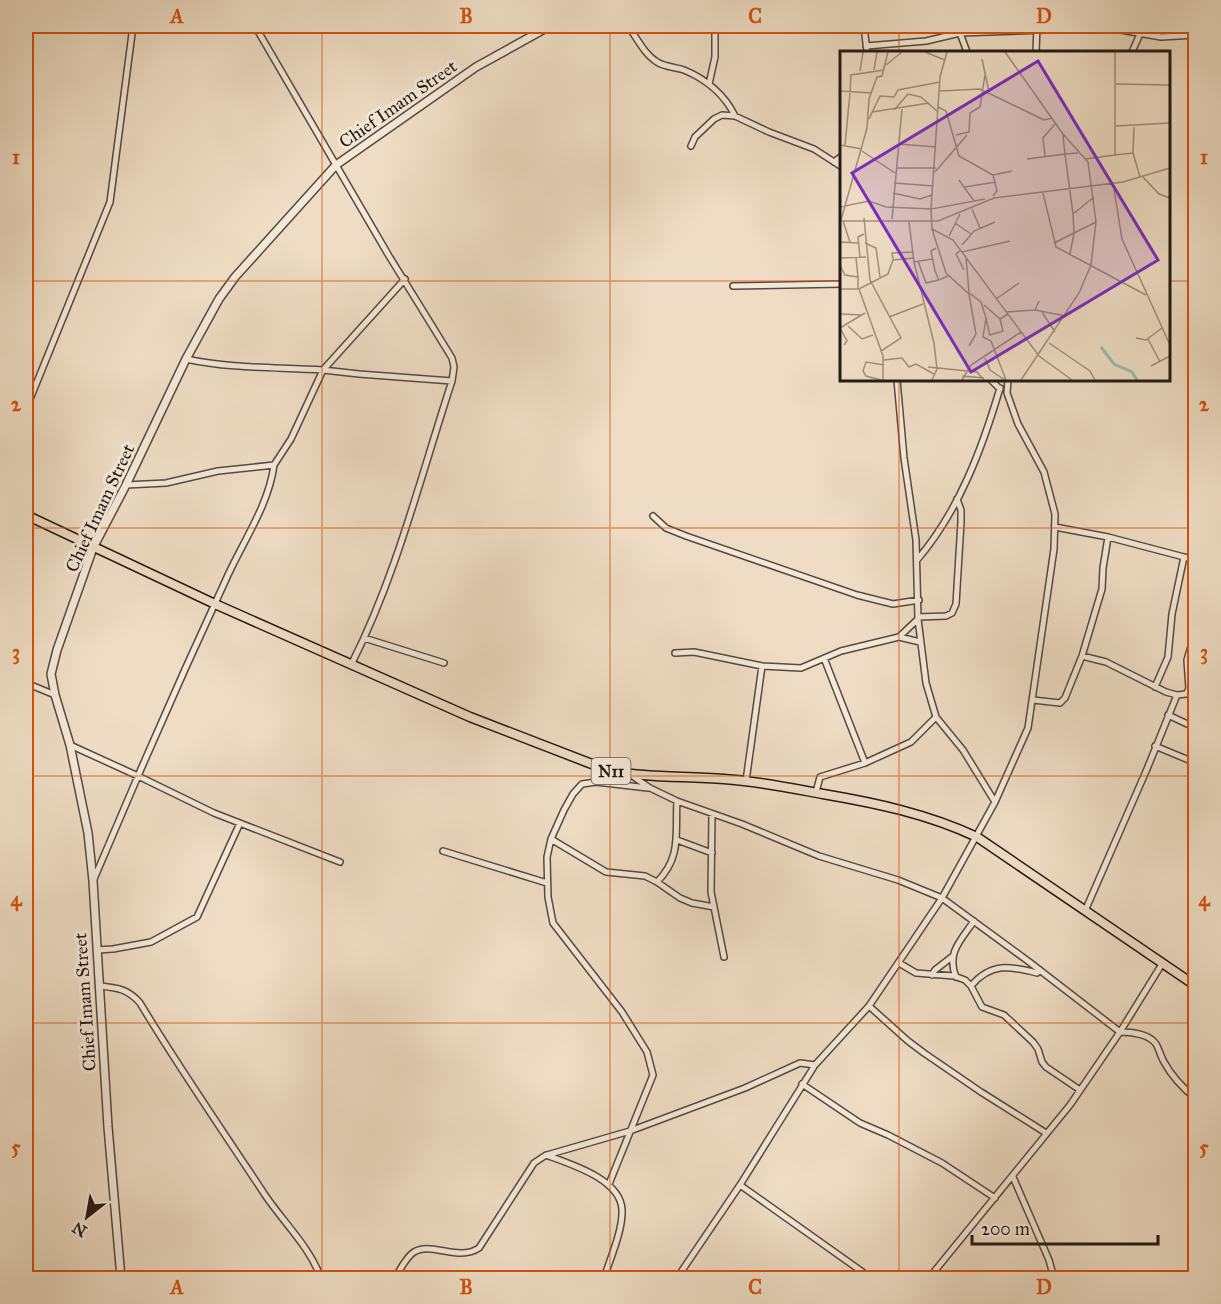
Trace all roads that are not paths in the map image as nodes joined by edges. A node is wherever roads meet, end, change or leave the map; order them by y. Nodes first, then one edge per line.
1 (133, 26) edge
2 (255, 26) edge
3 (550, 26) edge
4 (628, 26) edge
5 (714, 26) edge
6 (864, 26) edge
7 (1071, 26) edge
8 (1098, 26) edge
9 (1115, 26) edge
10 (1037, 28) edge
11 (960, 33) junction
12 (1140, 34) junction
13 (1196, 34) edge
14 (866, 49) edge
15 (967, 51) edge
16 (1036, 51) edge
17 (1132, 51) edge
18 (709, 84) junction
19 (735, 116) junction
20 (691, 146) dead end
21 (840, 158) edge
22 (834, 162) junction
23 (336, 165) junction
24 (840, 166) edge
25 (405, 279) junction
26 (840, 284) edge
27 (733, 286) dead end
28 (186, 359) junction
29 (323, 370) junction
30 (452, 381) junction
31 (897, 381) edge
32 (992, 381) edge
33 (1008, 381) edge
34 (999, 388) junction
35 (1007, 393) junction
36 (26, 410) edge
37 (274, 465) junction
38 (126, 485) junction
39 (957, 499) junction
40 (26, 515) edge
41 (653, 516) dead end
42 (1055, 527) junction
43 (1108, 537) junction
44 (93, 548) junction
45 (1184, 557) junction
46 (917, 560) junction
47 (1196, 560) edge
48 (918, 600) junction
49 (214, 604) junction
50 (918, 618) junction
51 (1196, 629) edge
52 (899, 636) junction
53 (364, 638) junction
54 (920, 642) junction
55 (675, 653) dead end
56 (1082, 656) junction
57 (824, 658) junction
58 (352, 663) junction
59 (444, 663) dead end
60 (762, 666) junction
61 (26, 683) edge
62 (1155, 687) junction
63 (55, 695) junction
64 (1177, 695) junction
65 (1033, 700) junction
66 (1168, 715) junction
67 (936, 717) junction
68 (1196, 728) edge
69 (70, 745) junction
70 (1155, 746) junction
71 (865, 763) junction
72 (1196, 763) edge
73 (631, 775) junction
74 (138, 776) junction
75 (746, 781) junction
76 (650, 788) junction
77 (816, 792) junction
78 (677, 801) junction
79 (995, 802) junction
80 (712, 814) junction
81 (240, 823) junction
82 (977, 837) junction
83 (551, 839) junction
84 (677, 840) junction
85 (443, 851) dead end
86 (712, 854) junction
87 (340, 862) dead end
88 (93, 881) junction
89 (657, 882) junction
90 (547, 883) junction
91 (942, 898) junction
92 (714, 907) junction
93 (1085, 911) junction
94 (974, 921) junction
95 (97, 950) junction
96 (953, 956) junction
97 (724, 957) dead end
98 (899, 963) junction
99 (1162, 964) junction
100 (1040, 970) junction
101 (932, 975) junction
102 (956, 977) junction
103 (100, 986) junction
104 (971, 986) junction
105 (1196, 986) edge
106 (869, 1006) junction
107 (1120, 1032) junction
108 (815, 1065) junction
109 (802, 1084) junction
110 (1080, 1090) junction
111 (1196, 1099) edge
112 (630, 1131) junction
113 (1046, 1134) junction
114 (546, 1155) junction
115 (1013, 1177) junction
116 (609, 1184) junction
117 (740, 1185) junction
118 (995, 1198) junction
119 (121, 1278) edge
120 (321, 1278) edge
121 (395, 1278) edge
122 (604, 1278) edge
123 (677, 1278) edge
124 (871, 1278) edge
125 (929, 1278) edge
126 (1054, 1278) edge

1 - 36 street
2 - 23 street
3 - 23 street, Chief Imam Street
4 - 18 street
5 - 18 street
6 - 14 street
7 - 10 street
8 - 9 street
9 - 12 street
10 - 11 street
10 - 16 street
11 - 14 street
11 - 15 street
12 - 13 street
12 - 17 street
18 - 19 street
19 - 20 street
19 - 22 street
21 - 22 street
22 - 24 street
23 - 25 street
23 - 28 street, Chief Imam Street
25 - 29 street
25 - 30 street
26 - 27 street
28 - 29 street
28 - 38 street, Chief Imam Street
29 - 30 street
29 - 37 street
30 - 53 street
31 - 46 street
32 - 34 street
33 - 35 street
34 - 35 street
34 - 39 street
35 - 42 street
37 - 38 street
37 - 49 street
38 - 44 street, Chief Imam Street
39 - 46 street
39 - 50 street
40 - 44 highway, N11
41 - 48 street
42 - 43 street
42 - 65 street
43 - 45 street
43 - 56 street
44 - 49 highway, N11
44 - 63 street, Chief Imam Street
45 - 47 street
45 - 62 street
46 - 48 street
48 - 50 street
49 - 58 highway, N11
49 - 74 street
50 - 52 street
50 - 54 street
51 - 64 street
52 - 54 street
52 - 57 street
53 - 58 street
53 - 59 street
54 - 67 street
55 - 60 street
56 - 62 street
56 - 65 street
57 - 60 street
57 - 71 street
58 - 73 highway, N11
60 - 75 street
61 - 63 street
62 - 64 street
63 - 69 street, Chief Imam Street
64 - 66 street
65 - 79 street
66 - 68 street
66 - 70 street
67 - 71 street
67 - 79 street
69 - 74 street
69 - 88 street, Chief Imam Street
70 - 72 street
70 - 93 street
71 - 77 street
73 - 75 highway, N11
73 - 76 street
74 - 81 street
74 - 88 street
75 - 77 highway, N11
76 - 78 street
76 - 83 street
77 - 82 highway, N11
78 - 80 street
78 - 84 street
79 - 82 street
80 - 86 street
80 - 91 street
81 - 87 street
81 - 95 street
82 - 91 street
82 - 93 highway, N11
83 - 89 street
83 - 90 street
84 - 86 street
84 - 89 street
85 - 90 street
86 - 92 street
88 - 95 street, Chief Imam Street
89 - 92 street
90 - 112 street
91 - 94 street
91 - 98 street
92 - 97 street
93 - 99 highway, N11
94 - 96 street
94 - 100 street
95 - 103 street, Chief Imam Street
96 - 101 street
96 - 102 street
98 - 101 street
98 - 106 street
99 - 105 highway, N11
99 - 107 street
100 - 104 street
100 - 107 street
101 - 102 street
102 - 104 street
103 - 119 street, Chief Imam Street
103 - 120 street
104 - 110 street
106 - 108 street
106 - 113 street
107 - 110 street
107 - 111 street
108 - 109 street
108 - 112 street
109 - 117 street
109 - 118 street
110 - 113 street
112 - 114 street
112 - 116 street
113 - 115 street
114 - 116 street
114 - 121 street
115 - 118 street
115 - 126 street
116 - 122 street
117 - 123 street
117 - 124 street
118 - 125 street

